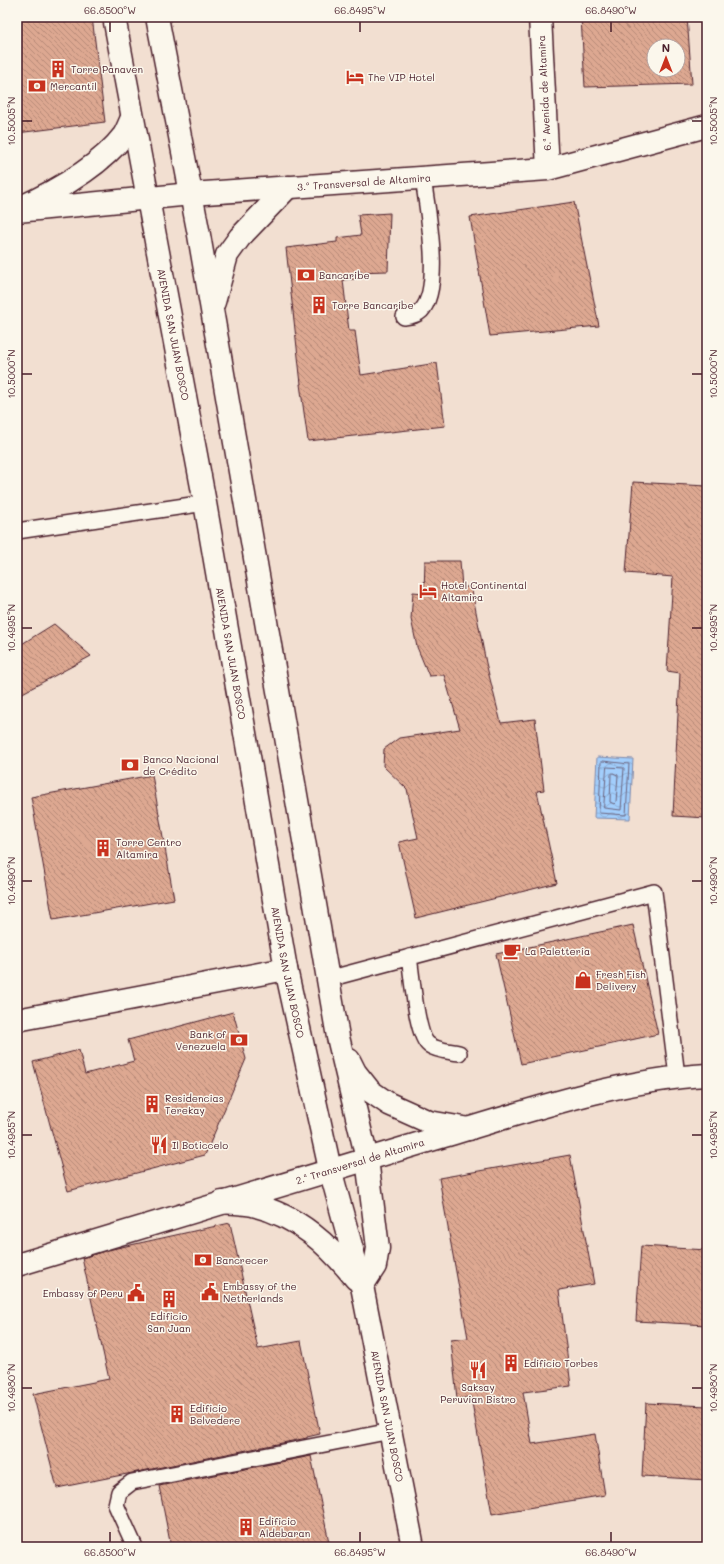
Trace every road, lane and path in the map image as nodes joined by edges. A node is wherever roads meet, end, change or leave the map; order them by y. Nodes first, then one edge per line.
1 (114, 17) edge
2 (157, 17) edge
3 (540, 17) edge
4 (132, 118) junction
5 (707, 126) edge
6 (548, 169) junction
7 (423, 178) junction
8 (288, 187) junction
9 (191, 194) junction
10 (149, 198) junction
11 (17, 210) edge
12 (212, 310) junction
13 (404, 317) dead end
14 (206, 503) junction
15 (17, 531) edge
16 (409, 957) junction
17 (286, 969) junction
18 (328, 979) junction
19 (17, 1020) edge
20 (338, 1037) junction
21 (459, 1053) dead end
22 (707, 1075) edge
23 (677, 1076) junction
24 (469, 1129) junction
25 (366, 1159) junction
26 (330, 1169) junction
27 (222, 1202) junction
28 (17, 1265) edge
29 (362, 1286) junction
30 (391, 1431) junction
31 (135, 1547) edge
32 (413, 1547) edge

1 - 4 main road, AVENIDA SAN JUAN BOSCO
2 - 9 main road
3 - 6 main road, 6.ª Avenida de Altamira
4 - 10 main road, AVENIDA SAN JUAN BOSCO
4 - 11 main road
5 - 6 main road, 3.ª Transversal de Altamira
6 - 7 main road, 3.ª Transversal de Altamira
7 - 8 main road, 3.ª Transversal de Altamira
7 - 13 lane
8 - 9 main road, 3.ª Transversal de Altamira
8 - 12 main road
9 - 10 main road, 3.ª Transversal de Altamira
9 - 12 main road
10 - 11 main road, 3.ª Transversal de Altamira
10 - 14 main road, AVENIDA SAN JUAN BOSCO
12 - 18 main road
14 - 15 lane
14 - 17 main road, AVENIDA SAN JUAN BOSCO
16 - 18 lane
16 - 21 lane
16 - 23 lane
17 - 19 main road
17 - 26 main road, AVENIDA SAN JUAN BOSCO
18 - 20 main road
20 - 24 main road
20 - 25 main road
22 - 23 main road, 2.ª Transversal de Altamira
23 - 24 main road, 2.ª Transversal de Altamira
24 - 25 main road, 2.ª Transversal de Altamira
25 - 26 main road, 2.ª Transversal de Altamira
25 - 29 main road
26 - 27 main road, 2.ª Transversal de Altamira
26 - 29 main road, AVENIDA SAN JUAN BOSCO
27 - 28 main road, 2.ª Transversal de Altamira
27 - 29 main road
29 - 30 main road, AVENIDA SAN JUAN BOSCO
30 - 31 lane
30 - 32 main road, AVENIDA SAN JUAN BOSCO

